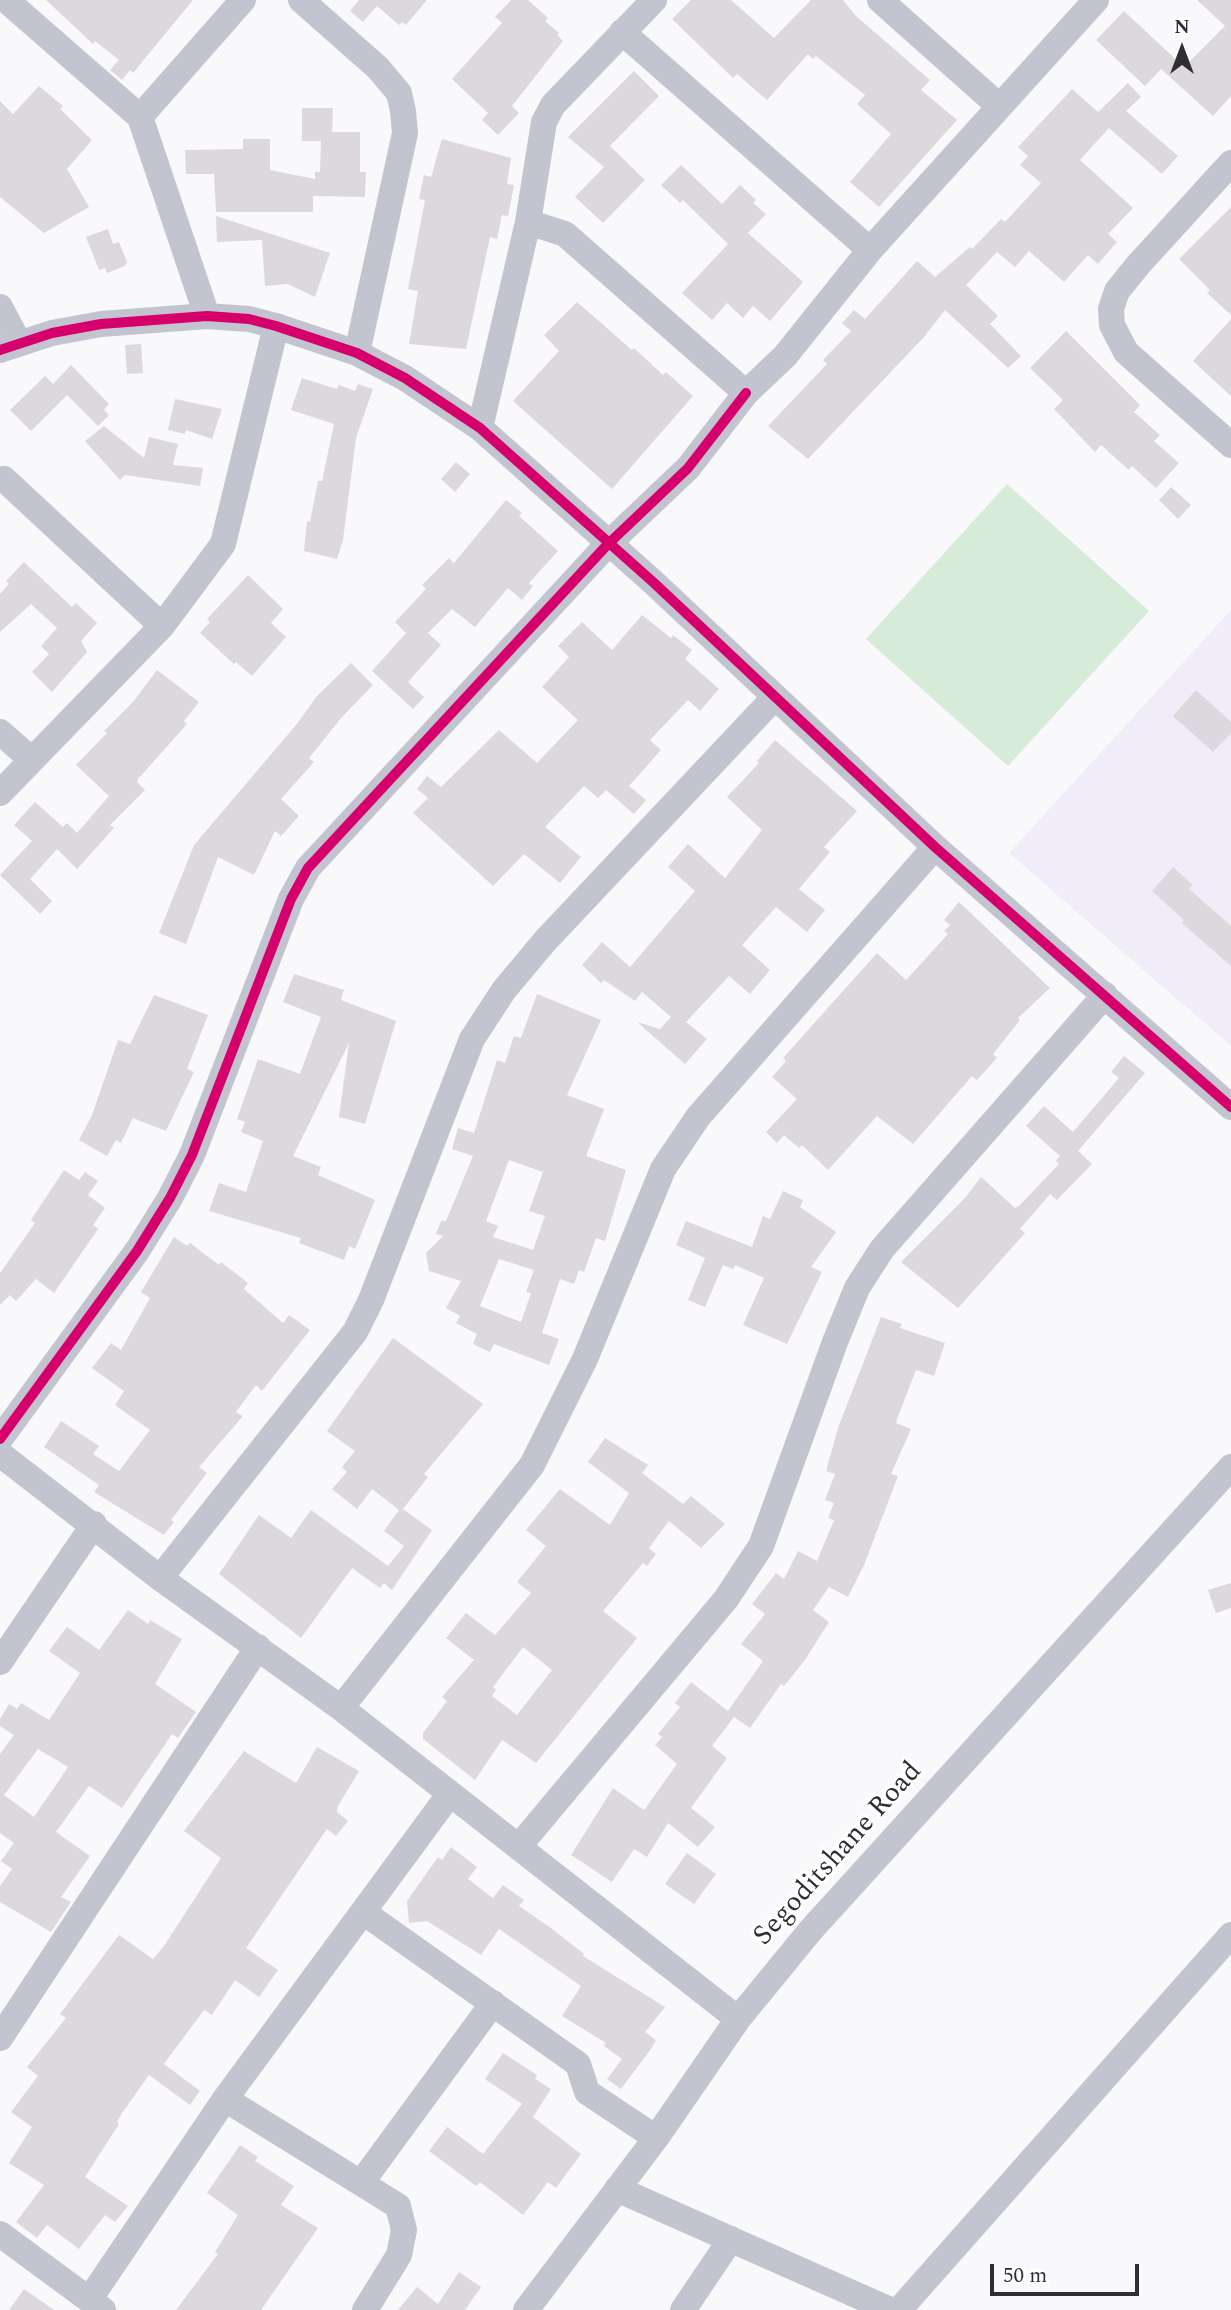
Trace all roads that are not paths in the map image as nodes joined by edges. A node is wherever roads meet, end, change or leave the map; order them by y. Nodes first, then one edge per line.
1 (6, 0) edge
2 (243, 0) edge
3 (301, 0) edge
4 (654, 0) edge
5 (880, 0) edge
6 (1096, 0) edge
7 (622, 32) junction
8 (999, 106) junction
9 (139, 117) junction
10 (1228, 171) edge
11 (528, 222) junction
12 (870, 250) junction
13 (0, 307) edge
14 (207, 316) junction
15 (276, 326) junction
16 (9, 347) edge
17 (357, 353) junction
18 (746, 393) junction
19 (480, 428) junction
20 (1231, 445) edge
21 (4, 479) dead end
22 (608, 544) junction
23 (162, 626) junction
24 (774, 698) junction
25 (0, 732) edge
26 (32, 760) junction
27 (0, 793) edge
28 (935, 847) junction
29 (1105, 995) junction
30 (1231, 1107) edge
31 (0, 1439) edge
32 (0, 1454) edge
33 (1231, 1467) edge
34 (94, 1524) junction
35 (160, 1578) junction
36 (258, 1647) junction
37 (0, 1662) edge
38 (341, 1708) junction
39 (449, 1795) junction
40 (519, 1846) junction
41 (363, 1912) junction
42 (1231, 1935) edge
43 (493, 2003) junction
44 (738, 2019) junction
45 (0, 2038) edge
46 (225, 2099) junction
47 (656, 2138) junction
48 (361, 2183) junction
49 (617, 2189) junction
50 (0, 2234) edge
51 (731, 2239) junction
52 (96, 2305) edge
53 (365, 2310) edge
54 (526, 2310) edge
55 (683, 2310) edge
56 (890, 2310) edge
57 (899, 2310) edge

1 - 9 street
2 - 9 street
3 - 17 street
4 - 7 street
5 - 8 street
6 - 8 street
7 - 11 street
7 - 12 street
8 - 12 street
9 - 14 street
10 - 20 street
11 - 18 street
11 - 19 street
12 - 18 street
13 - 16 street
14 - 15 street
14 - 16 street
15 - 17 street
15 - 23 street
17 - 19 street
18 - 22 street
19 - 22 street
21 - 23 street
22 - 24 street
22 - 31 street
23 - 26 street
24 - 28 street
24 - 35 street
25 - 26 street
26 - 27 street
28 - 29 street
28 - 38 street
29 - 30 street
29 - 40 street
32 - 34 street
33 - 44 street, Segoditshane Road
34 - 35 street
34 - 37 street
35 - 36 street
36 - 38 street
36 - 45 street
38 - 39 street
39 - 40 street
39 - 41 street
40 - 44 street
41 - 43 street
41 - 46 street
42 - 57 street
43 - 47 street
43 - 48 street
44 - 47 street, Segoditshane Road
46 - 48 street
46 - 52 street
47 - 49 street, Segoditshane Road
48 - 53 street
49 - 51 street
49 - 54 street, Segoditshane Road
50 - 52 street
51 - 55 street
51 - 56 street

